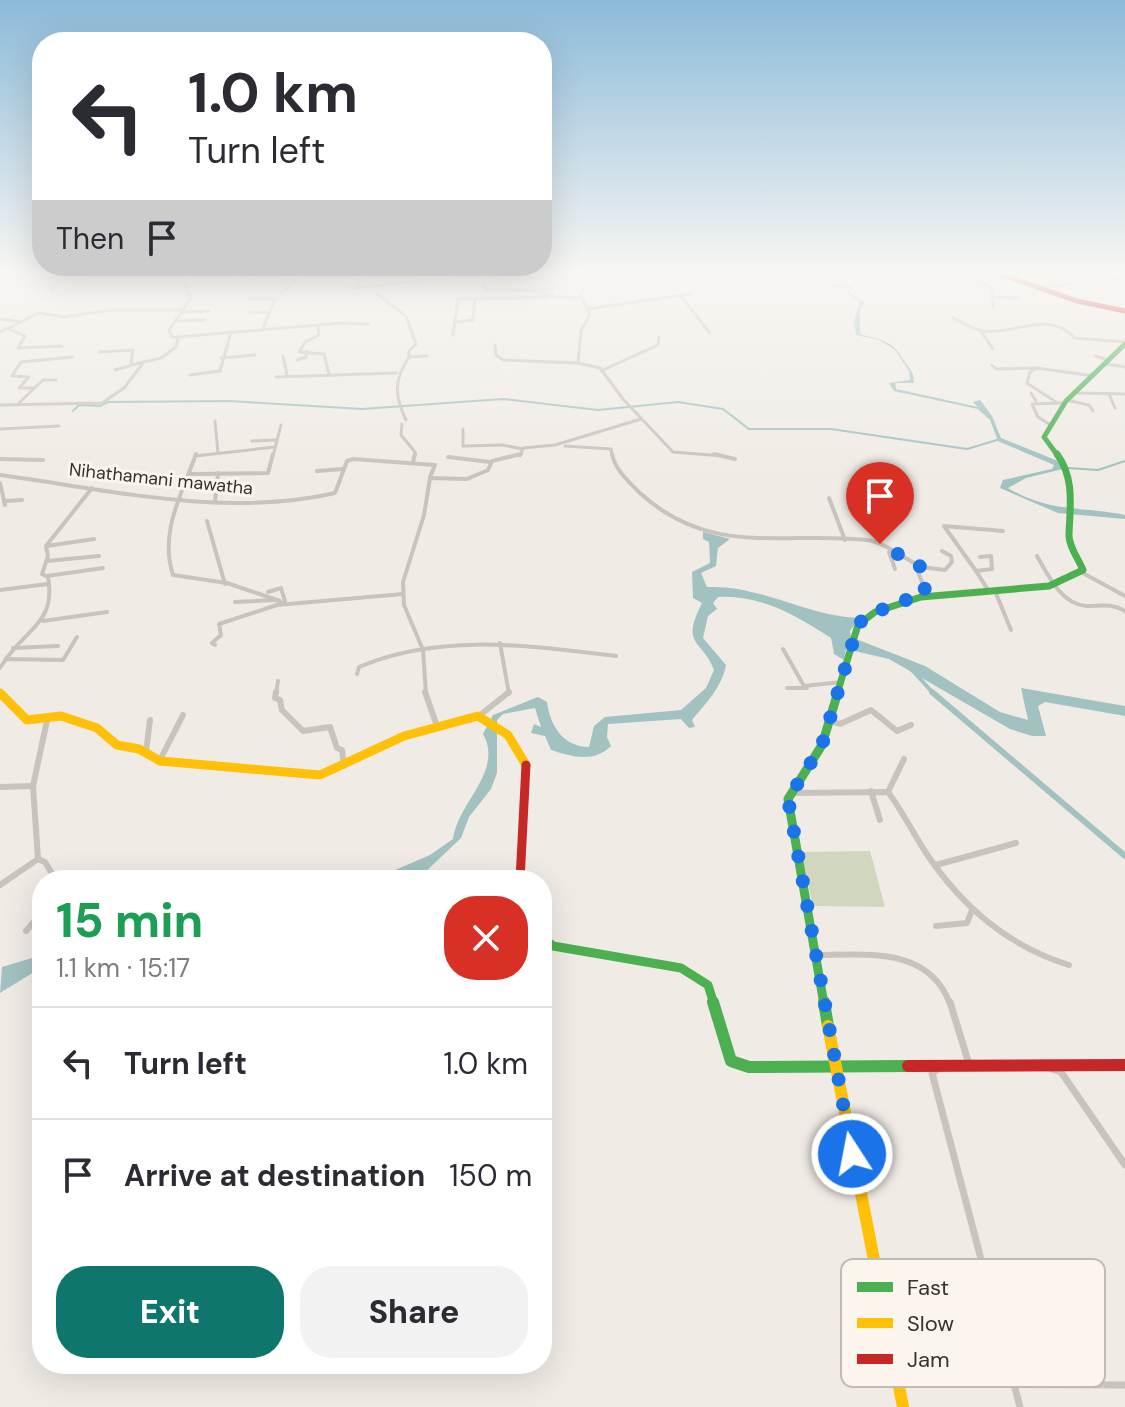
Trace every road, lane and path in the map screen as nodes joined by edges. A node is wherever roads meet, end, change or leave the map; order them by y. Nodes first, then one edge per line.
1 (23, 339) edge
2 (176, 339) edge
3 (228, 339) edge
4 (312, 339) edge
5 (414, 339) edge
6 (580, 339) edge
7 (659, 339) edge
8 (986, 339) edge
9 (1082, 339) edge
10 (1125, 343) edge
11 (495, 345) dead end
12 (62, 346) dead end
13 (993, 349) dead end
14 (307, 351) junction
15 (100, 352) dead end
16 (255, 355) dead end
17 (283, 356) dead end
18 (427, 356) dead end
19 (1095, 356) dead end
20 (73, 357) dead end
21 (409, 357) junction
22 (221, 358) junction
23 (147, 360) junction
24 (297, 360) dead end
25 (1108, 362) junction
26 (131, 363) junction
27 (578, 363) junction
28 (992, 365) dead end
29 (1125, 367) edge
30 (1037, 368) junction
31 (115, 370) dead end
32 (603, 370) junction
33 (396, 373) junction
34 (329, 374) junction
35 (190, 375) dead end
36 (287, 375) junction
37 (1094, 376) junction
38 (276, 377) dead end
39 (56, 380) dead end
40 (33, 388) junction
41 (1031, 393) dead end
42 (1076, 393) junction
43 (1109, 394) junction
44 (1125, 394) edge
45 (1036, 401) junction
46 (1061, 402) junction
47 (19, 404) junction
48 (0, 405) edge
49 (1115, 408) dead end
50 (1093, 411) dead end
51 (641, 419) junction
52 (215, 421) dead end
53 (1049, 424) junction
54 (281, 425) dead end
55 (59, 426) dead end
56 (0, 429) edge
57 (463, 429) dead end
58 (252, 441) dead end
59 (276, 444) junction
60 (564, 445) junction
61 (523, 449) junction
62 (218, 453) junction
63 (448, 457) dead end
64 (0, 459) edge
65 (735, 459) dead end
66 (43, 460) dead end
67 (413, 462) junction
68 (491, 462) junction
69 (343, 469) junction
70 (317, 471) dead end
71 (218, 473) junction
72 (190, 474) junction
73 (0, 475) edge
74 (430, 478) junction
75 (0, 483) edge
76 (92, 488) junction
77 (181, 498) junction
78 (829, 498) dead end
79 (22, 500) dead end
80 (215, 501) junction
81 (207, 521) dead end
82 (1003, 531) dead end
83 (94, 539) dead end
84 (845, 540) junction
85 (46, 546) junction
86 (888, 551) junction
87 (942, 551) dead end
88 (99, 556) dead end
89 (1037, 556) dead end
90 (980, 557) dead end
91 (46, 561) junction
92 (921, 567) junction
93 (103, 568) dead end
94 (895, 569) dead end
95 (976, 571) junction
96 (1080, 572) junction
97 (46, 576) junction
98 (48, 584) junction
99 (225, 584) junction
100 (1054, 584) junction
101 (0, 590) edge
102 (992, 590) junction
103 (259, 591) junction
104 (403, 594) junction
105 (923, 596) junction
106 (1125, 596) edge
107 (235, 602) dead end
108 (281, 603) junction
109 (1125, 611) edge
110 (107, 612) dead end
111 (43, 621) junction
112 (1011, 630) dead end
113 (77, 637) dead end
114 (500, 643) junction
115 (215, 645) dead end
116 (58, 646) dead end
117 (12, 648) junction
118 (783, 649) dead end
119 (423, 650) junction
120 (616, 656) dead end
121 (6, 659) junction
122 (0, 668) edge
123 (357, 674) dead end
124 (278, 681) dead end
125 (843, 682) junction
126 (787, 688) dead end
127 (808, 688) junction
128 (0, 693) edge
129 (183, 715) dead end
130 (48, 716) junction
131 (482, 718) junction
132 (150, 720) dead end
133 (830, 721) junction
134 (911, 725) dead end
135 (437, 726) junction
136 (146, 753) junction
137 (904, 759) dead end
138 (160, 761) junction
139 (344, 766) junction
140 (33, 786) junction
141 (0, 787) edge
142 (871, 791) junction
143 (888, 792) junction
144 (791, 793) junction
145 (880, 820) dead end
146 (1016, 843) dead end
147 (38, 859) junction
148 (936, 865) junction
149 (50, 870) edge
150 (521, 870) edge
151 (0, 885) edge
152 (972, 910) junction
153 (32, 924) edge
154 (936, 926) dead end
155 (26, 931) dead end
156 (552, 945) edge
157 (815, 955) junction
158 (1069, 965) dead end
159 (969, 1065) junction
160 (1125, 1065) edge
161 (835, 1068) junction
162 (1125, 1165) edge
163 (873, 1259) edge
164 (981, 1259) edge
165 (899, 1387) edge
166 (1015, 1387) edge
167 (903, 1407) edge
168 (1020, 1407) edge

1 - 12 street
2 - 23 street
3 - 22 street
4 - 14 street
5 - 21 street
6 - 27 street
7 - 32 street
8 - 13 street
9 - 10 street
10 - 25 main road
11 - 27 street
14 - 24 street
14 - 34 street
15 - 26 street
16 - 22 street
17 - 36 street
18 - 21 street
19 - 25 street
20 - 40 street
21 - 33 street
22 - 35 street
23 - 26 street
23 - 47 street
25 - 29 street
25 - 37 main road
26 - 31 street
27 - 32 street
28 - 30 street
30 - 37 street
30 - 46 street
32 - 51 street
33 - 34 street
33 - 67 street
34 - 36 street
36 - 38 street
37 - 42 main road
39 - 40 street
40 - 47 street
41 - 45 street
42 - 43 street
42 - 46 main road
43 - 44 street
43 - 49 street
45 - 46 street
45 - 53 street
46 - 50 street
46 - 53 main road
47 - 48 street
51 - 60 street
51 - 65 street
52 - 62 street
53 - 96 main road
54 - 59 street
55 - 56 street
57 - 61 street
58 - 59 street
59 - 62 street
59 - 71 street
60 - 61 street
60 - 84 street
61 - 68 street
62 - 72 street
63 - 68 street
64 - 66 street
67 - 69 street
67 - 74 street
68 - 74 street
69 - 70 street
69 - 80 street, Nihathamani mawatha
71 - 72 street
71 - 80 street
72 - 77 street
73 - 76 street, Nihathamani mawatha
74 - 104 street
75 - 79 street
76 - 77 street, Nihathamani mawatha
76 - 85 street
77 - 80 street, Nihathamani mawatha
77 - 99 street
78 - 84 street
81 - 99 street
82 - 95 street
83 - 85 street
84 - 86 street
85 - 91 street
86 - 92 street
86 - 94 street
87 - 92 street
88 - 91 street
89 - 100 street
90 - 95 street
91 - 97 street
92 - 105 street
93 - 97 street
95 - 102 street
96 - 100 main road
96 - 106 street
97 - 98 street
98 - 101 street
98 - 111 street
99 - 103 street
100 - 102 main road
100 - 109 street
102 - 105 main road
102 - 112 street
103 - 108 street
103 - 108 street
104 - 108 street
104 - 119 street
105 - 125 main road
107 - 108 street
108 - 115 street
110 - 111 street
111 - 117 street
113 - 121 street
114 - 119 street
114 - 120 street
114 - 131 street
116 - 117 street
117 - 121 street
118 - 127 street
119 - 123 street
119 - 135 street
121 - 122 street
124 - 139 street
125 - 127 street
125 - 133 main road
126 - 127 street
128 - 130 main road
129 - 138 street
130 - 136 main road
130 - 140 street
131 - 135 main road
131 - 150 main road
132 - 136 street
133 - 134 street
133 - 144 main road
135 - 139 main road
136 - 138 main road
137 - 143 street
138 - 139 main road
140 - 141 street
140 - 147 street
142 - 143 street
142 - 144 street
142 - 145 street
143 - 148 street
144 - 157 main road
146 - 148 street
147 - 149 street
147 - 151 street
148 - 152 street
152 - 154 street
152 - 158 street
153 - 155 street
156 - 161 main road
157 - 159 street
157 - 161 main road
159 - 160 main road
159 - 161 main road
161 - 163 main road
162 - 164 street
165 - 167 main road
166 - 168 street

